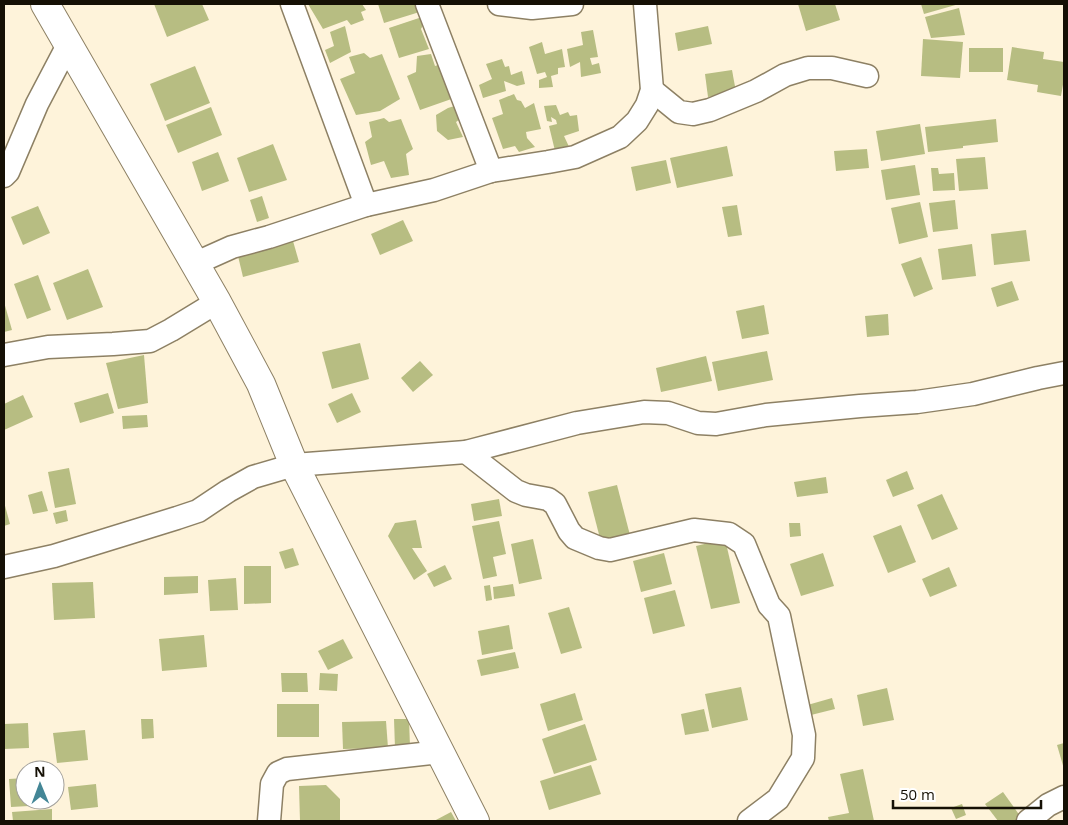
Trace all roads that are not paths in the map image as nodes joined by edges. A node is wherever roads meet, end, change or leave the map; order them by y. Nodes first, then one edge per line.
1 (45, 4) edge
2 (292, 4) edge
3 (427, 4) edge
4 (499, 4) edge
5 (572, 4) edge
6 (644, 4) edge
7 (532, 6) edge
8 (69, 44) junction
9 (866, 76) dead end
10 (652, 90) junction
11 (492, 171) junction
12 (4, 176) edge
13 (366, 205) junction
14 (194, 264) junction
15 (217, 302) junction
16 (4, 355) edge
17 (1064, 373) edge
18 (466, 452) junction
19 (294, 465) junction
20 (4, 567) edge
21 (440, 752) junction
22 (1064, 797) edge
23 (269, 821) edge
24 (475, 821) edge
25 (749, 821) edge
26 (1028, 821) edge

1 - 8 street
2 - 13 street
3 - 11 street
4 - 7 street
5 - 7 street
6 - 10 street
8 - 12 street
8 - 14 street
9 - 10 street
10 - 11 street
11 - 13 street
13 - 14 street
14 - 15 street
15 - 16 street
15 - 19 street
17 - 18 street
18 - 19 street
18 - 25 street
19 - 20 street
19 - 21 street
21 - 23 street
21 - 24 street
22 - 26 street

